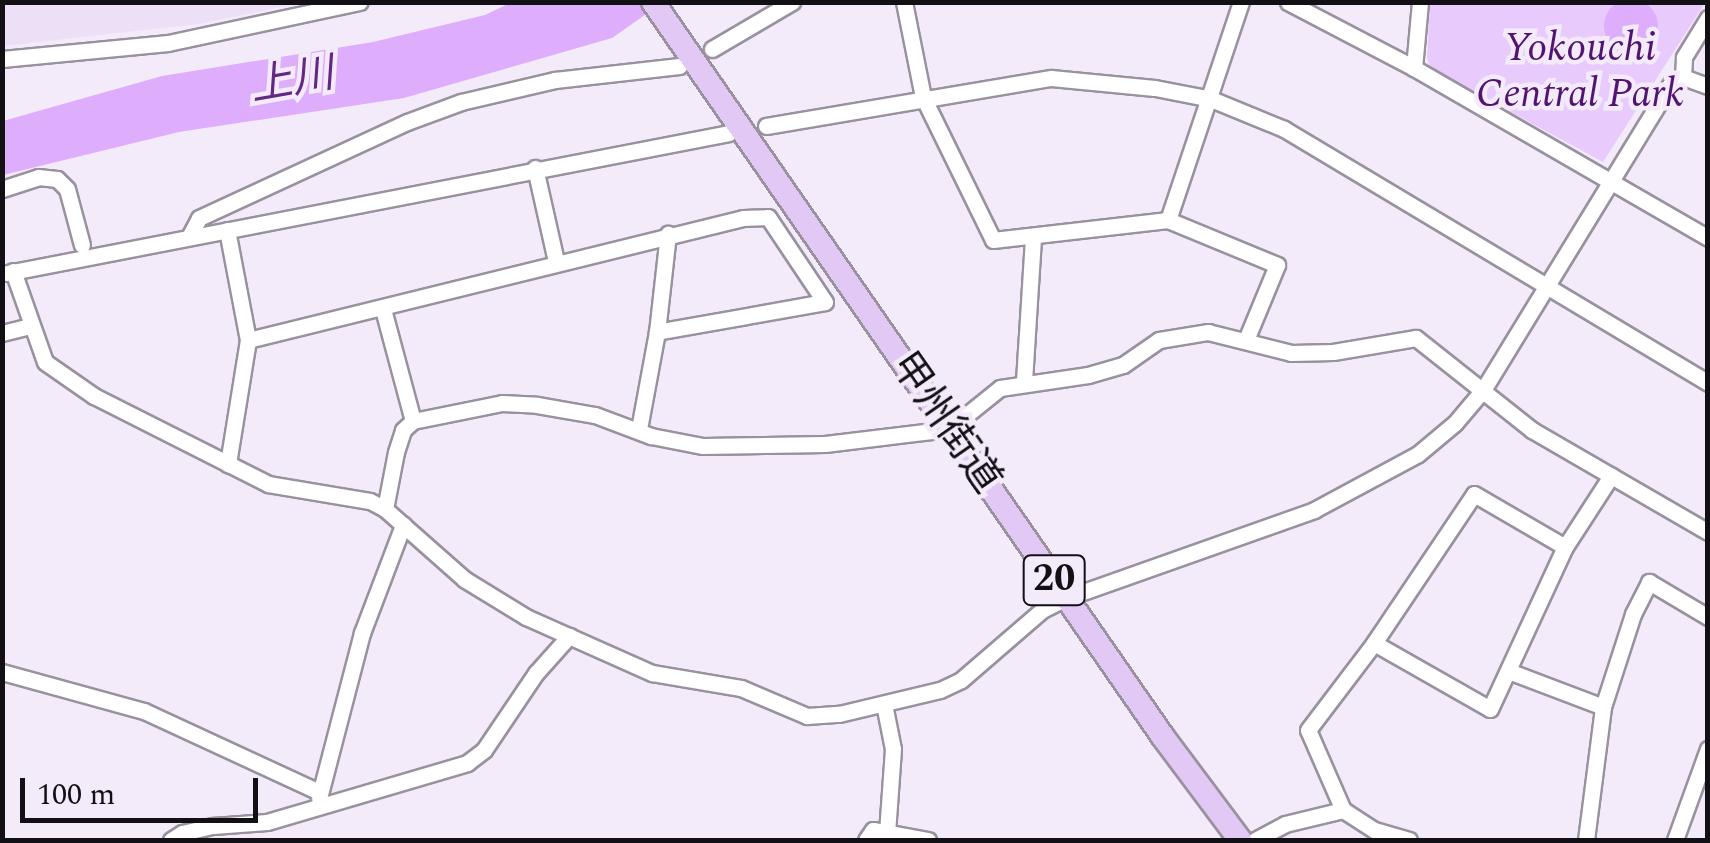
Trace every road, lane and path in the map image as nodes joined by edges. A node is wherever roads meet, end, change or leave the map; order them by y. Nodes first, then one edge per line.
1 (360, 2) edge
2 (653, 2) edge
3 (792, 2) edge
4 (904, 2) edge
5 (1242, 2) edge
6 (1288, 2) edge
7 (1420, 2) edge
8 (1708, 18) edge
9 (712, 49) dead end
10 (2, 59) edge
11 (679, 66) dead end
12 (1414, 68) junction
13 (1683, 77) junction
14 (1708, 86) edge
15 (923, 97) junction
16 (1211, 99) junction
17 (766, 126) dead end
18 (729, 133) dead end
19 (535, 168) junction
20 (1610, 181) junction
21 (2, 189) edge
22 (1168, 220) junction
23 (227, 230) junction
24 (668, 234) junction
25 (189, 236) junction
26 (1033, 236) junction
27 (1708, 238) edge
28 (82, 244) dead end
29 (556, 261) junction
30 (8, 272) edge
31 (1548, 286) junction
32 (382, 308) junction
33 (30, 326) junction
34 (657, 332) junction
35 (2, 333) edge
36 (248, 340) junction
37 (1246, 340) junction
38 (1024, 381) junction
39 (1708, 383) edge
40 (1483, 390) junction
41 (413, 421) junction
42 (639, 429) junction
43 (949, 429) junction
44 (228, 464) junction
45 (1610, 476) junction
46 (386, 509) junction
47 (403, 525) junction
48 (1708, 532) edge
49 (1565, 547) junction
50 (1066, 598) junction
51 (1708, 618) edge
52 (569, 636) junction
53 (1374, 643) junction
54 (2, 672) edge
55 (1510, 672) junction
56 (884, 704) junction
57 (1602, 707) junction
58 (1708, 749) edge
59 (319, 800) junction
60 (1343, 810) junction
61 (886, 832) junction
62 (1241, 839) edge
63 (172, 840) edge
64 (866, 840) edge
65 (928, 840) edge
66 (1408, 840) edge
67 (1586, 840) edge
68 (1675, 840) edge

1 - 10 street
2 - 43 highway, 甲州街道 / 20
3 - 9 street
4 - 15 street
5 - 16 street
6 - 12 street
7 - 12 street
8 - 13 street
11 - 25 street
12 - 20 street
13 - 14 street
13 - 20 street
15 - 16 street
15 - 17 street
15 - 26 street
16 - 22 street
16 - 31 street
18 - 19 street
19 - 23 street
19 - 29 street
20 - 27 street
20 - 31 street
21 - 28 street
22 - 26 street
22 - 37 street
23 - 25 street
23 - 36 street
24 - 29 street
24 - 34 street
24 - 34 street
25 - 30 street
26 - 38 street
29 - 32 street
30 - 33 street
31 - 39 street
31 - 40 street
32 - 36 street
32 - 41 street
33 - 35 street
33 - 44 street
34 - 42 street
36 - 44 street
37 - 38 street
37 - 40 street
38 - 43 street
40 - 45 street
40 - 50 street
41 - 42 street
41 - 46 street
42 - 43 street
43 - 50 highway, 甲州街道 / 20
44 - 46 street
45 - 48 street
45 - 49 street
46 - 47 street
47 - 52 street
47 - 59 street
49 - 53 street
49 - 55 street
50 - 56 street
50 - 62 highway, 甲州街道 / 20
51 - 57 street
52 - 56 street
52 - 59 street
53 - 55 street
53 - 60 street
54 - 59 street
55 - 57 street
56 - 61 street
57 - 67 street
58 - 68 street
59 - 63 street
60 - 62 street
60 - 66 street
61 - 64 street
61 - 65 street

